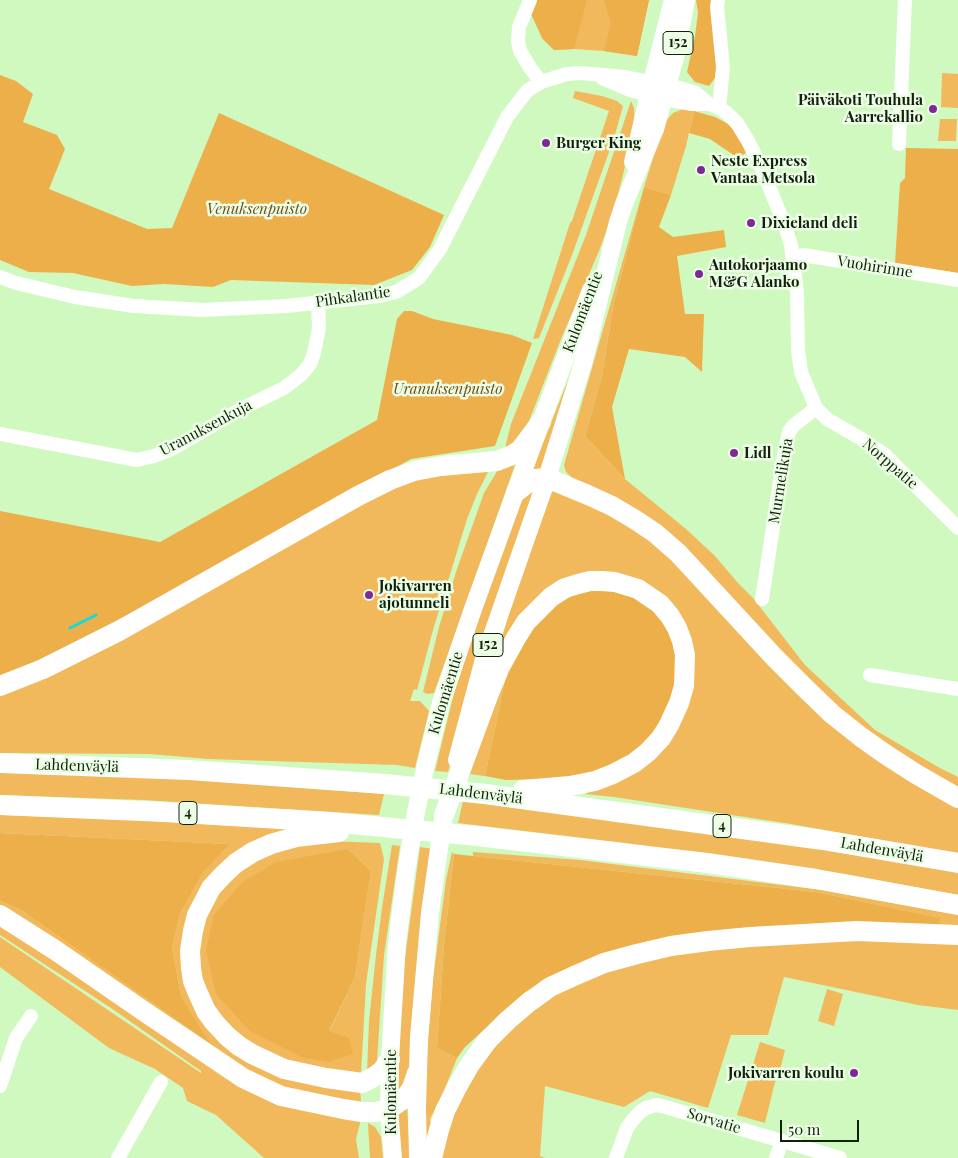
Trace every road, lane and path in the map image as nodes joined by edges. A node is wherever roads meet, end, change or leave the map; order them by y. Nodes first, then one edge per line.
1 (530, 0) edge
2 (673, 0) edge
3 (686, 0) edge
4 (718, 0) edge
5 (904, 0) edge
6 (541, 82) junction
7 (658, 90) junction
8 (714, 106) junction
9 (899, 144) dead end
10 (618, 222) junction
11 (793, 257) junction
12 (0, 278) edge
13 (958, 280) edge
14 (318, 302) junction
15 (816, 408) junction
16 (541, 422) junction
17 (0, 434) edge
18 (547, 478) junction
19 (516, 492) junction
20 (958, 528) edge
21 (762, 599) dead end
22 (870, 675) dead end
23 (0, 686) edge
24 (958, 689) edge
25 (0, 763) edge
26 (485, 794) junction
27 (958, 798) edge
28 (0, 805) edge
29 (444, 815) junction
30 (376, 826) junction
31 (958, 863) edge
32 (958, 905) edge
33 (0, 915) edge
34 (958, 935) edge
35 (32, 1016) dead end
36 (390, 1059) junction
37 (417, 1074) junction
38 (161, 1082) dead end
39 (0, 1086) edge
40 (389, 1109) junction
41 (782, 1141) junction
42 (118, 1158) edge
43 (392, 1158) edge
44 (418, 1158) edge
45 (432, 1158) edge
46 (616, 1158) edge
47 (776, 1158) edge
48 (840, 1158) edge

1 - 6 street
2 - 7 main road, Kulomäentie / 152
3 - 7 main road, Kulomäentie / 152
4 - 8 street
5 - 9 street
6 - 7 street, Pihkalantie
6 - 14 street, Pihkalantie
7 - 8 street
7 - 10 main road, Kulomäentie / 152
8 - 11 street
10 - 16 main road, Kulomäentie / 152
10 - 18 main road, Kulomäentie / 152
11 - 13 street, Vuohirinne
11 - 15 street
12 - 14 street, Pihkalantie
14 - 17 street, Uranuksenkuja
15 - 20 street, Norppatie
15 - 21 street, Murmelikuja
16 - 19 main road, Kulomäentie / 152
16 - 23 highway
18 - 19 highway
18 - 27 highway
18 - 29 main road, Kulomäentie / 152
19 - 36 main road, Kulomäentie / 152
22 - 24 street
25 - 26 highway, Lahdenväylä / 4
26 - 29 highway
26 - 31 highway, Lahdenväylä / 4
28 - 30 highway, 4
29 - 37 main road, Kulomäentie / 152
30 - 32 highway, 4
30 - 36 highway
33 - 40 highway
34 - 45 highway
35 - 39 street
36 - 40 main road, Kulomäentie / 152
37 - 40 highway
37 - 44 main road, Kulomäentie / 152
38 - 42 street
40 - 43 main road, Kulomäentie / 152
41 - 46 street, Sorvatie
41 - 47 street
41 - 48 street, Sorvatie

